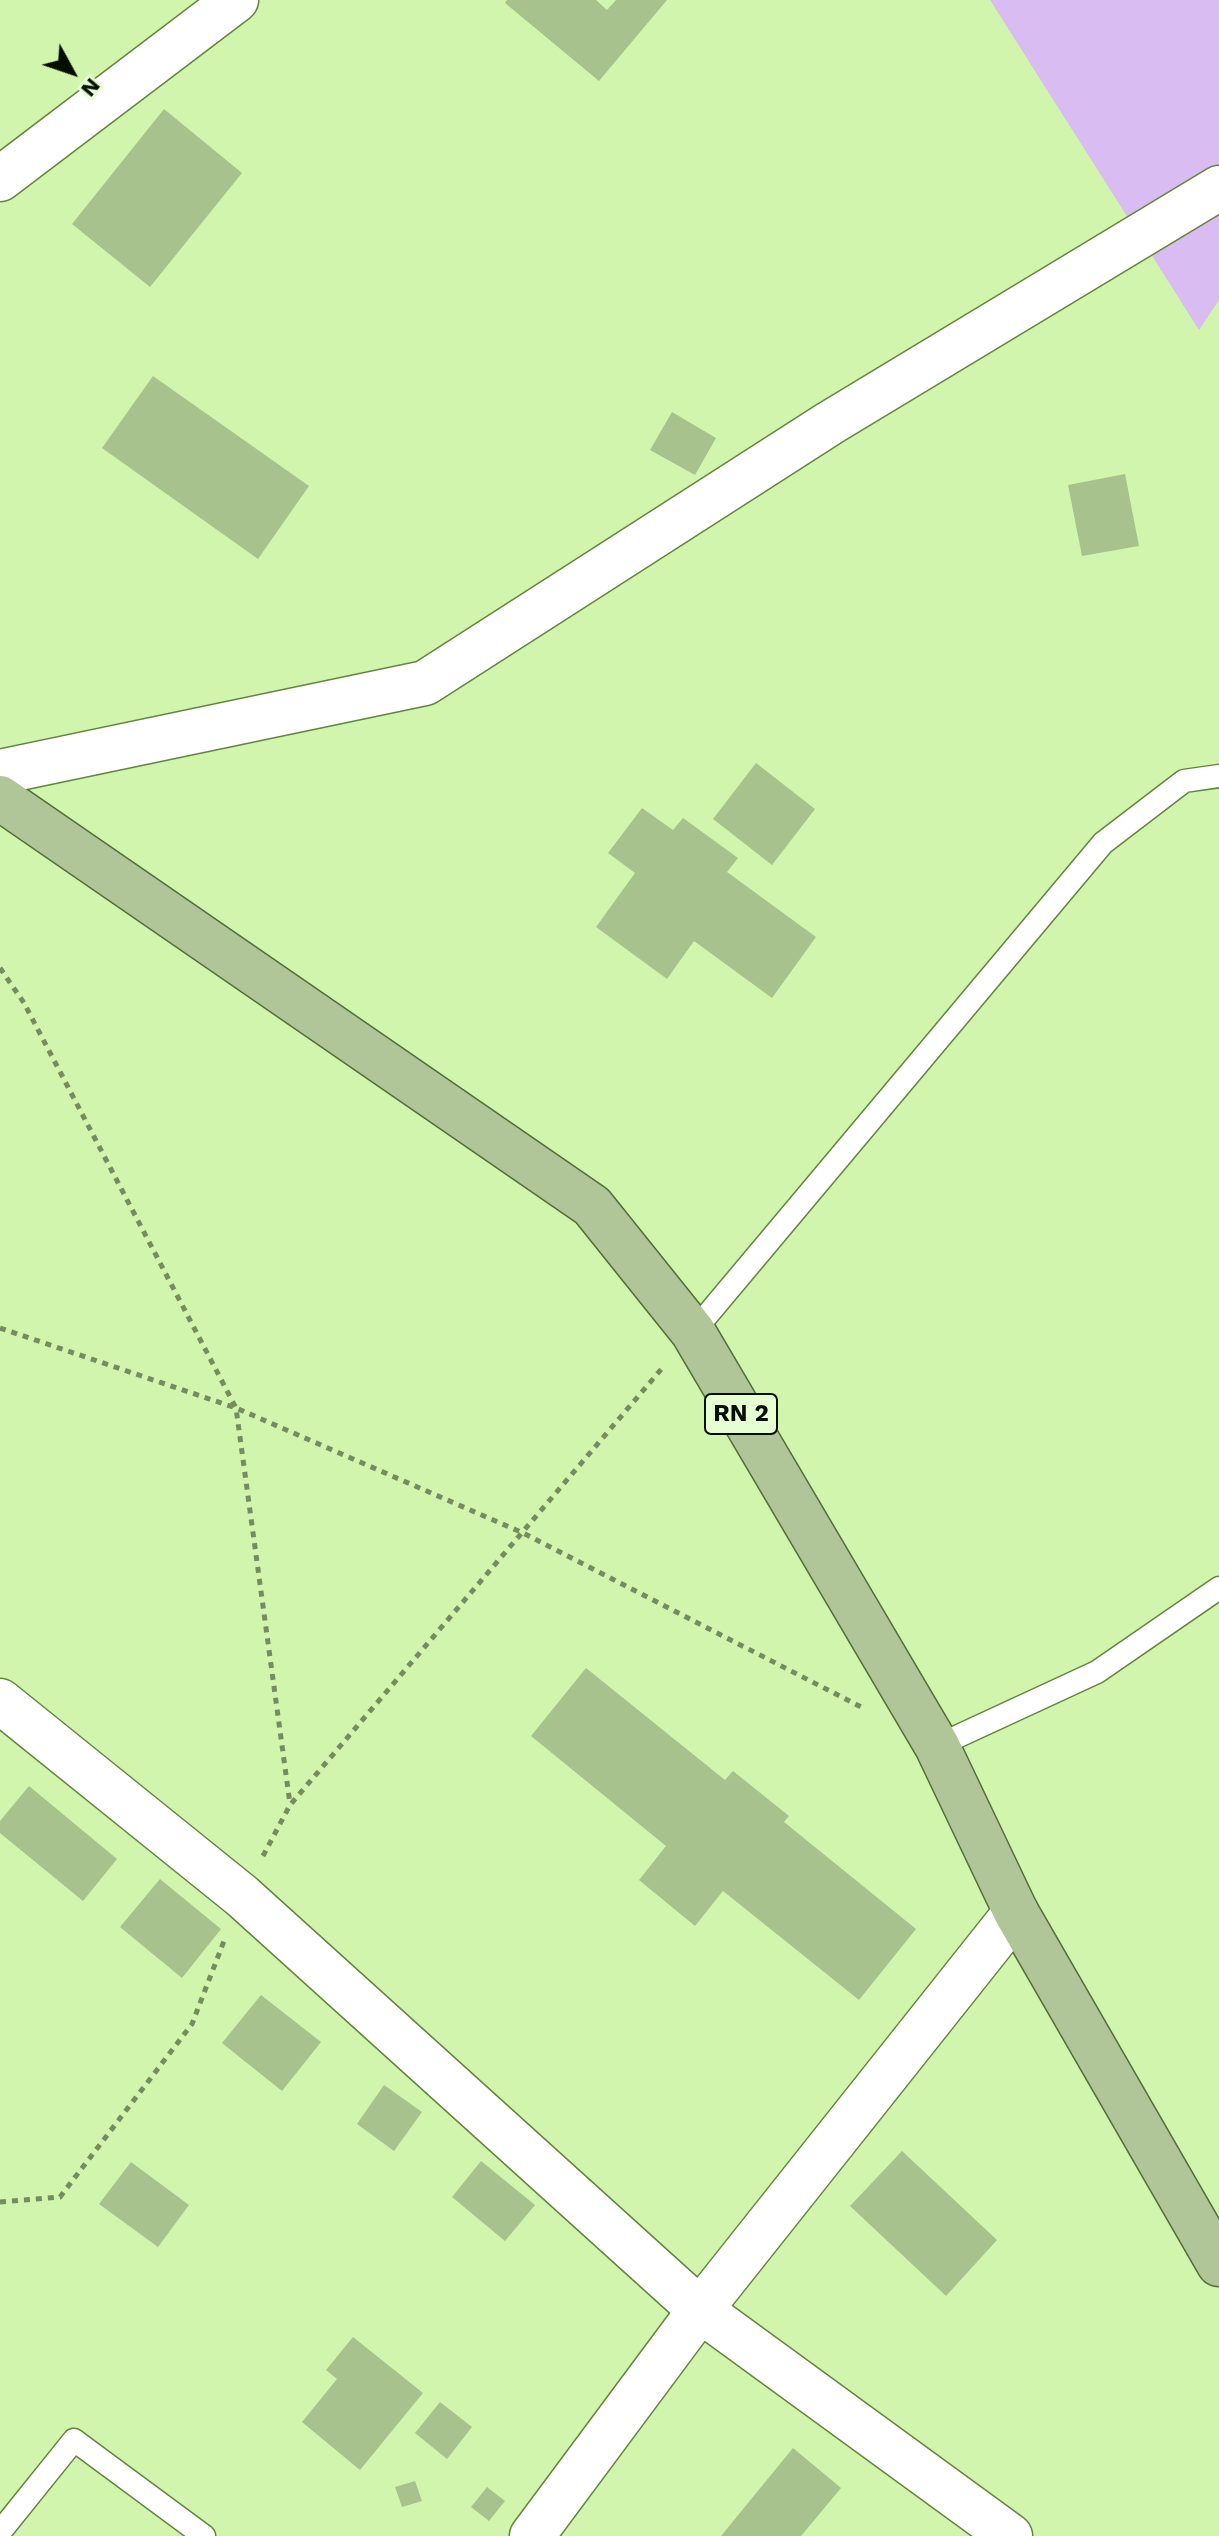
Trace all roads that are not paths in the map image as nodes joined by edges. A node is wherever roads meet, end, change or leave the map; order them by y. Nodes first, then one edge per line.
1 (236, 0) edge
2 (0, 179) edge
3 (1219, 188) edge
4 (0, 772) edge
5 (1219, 776) edge
6 (0, 798) edge
7 (693, 1332) junction
8 (1219, 1588) edge
9 (0, 1701) edge
10 (937, 1746) junction
11 (1016, 1912) junction
12 (1219, 2264) edge
13 (700, 2310) junction
14 (0, 2532) edge
15 (204, 2536) edge
16 (532, 2536) edge
17 (1010, 2536) edge

1 - 2 street
3 - 4 street
5 - 7 lane
6 - 7 main road, RN 2
7 - 10 main road, RN 2
8 - 10 lane
9 - 13 street
10 - 11 main road, RN 2
11 - 12 main road, RN 2
11 - 13 street
13 - 16 street
13 - 17 street
14 - 15 lane

